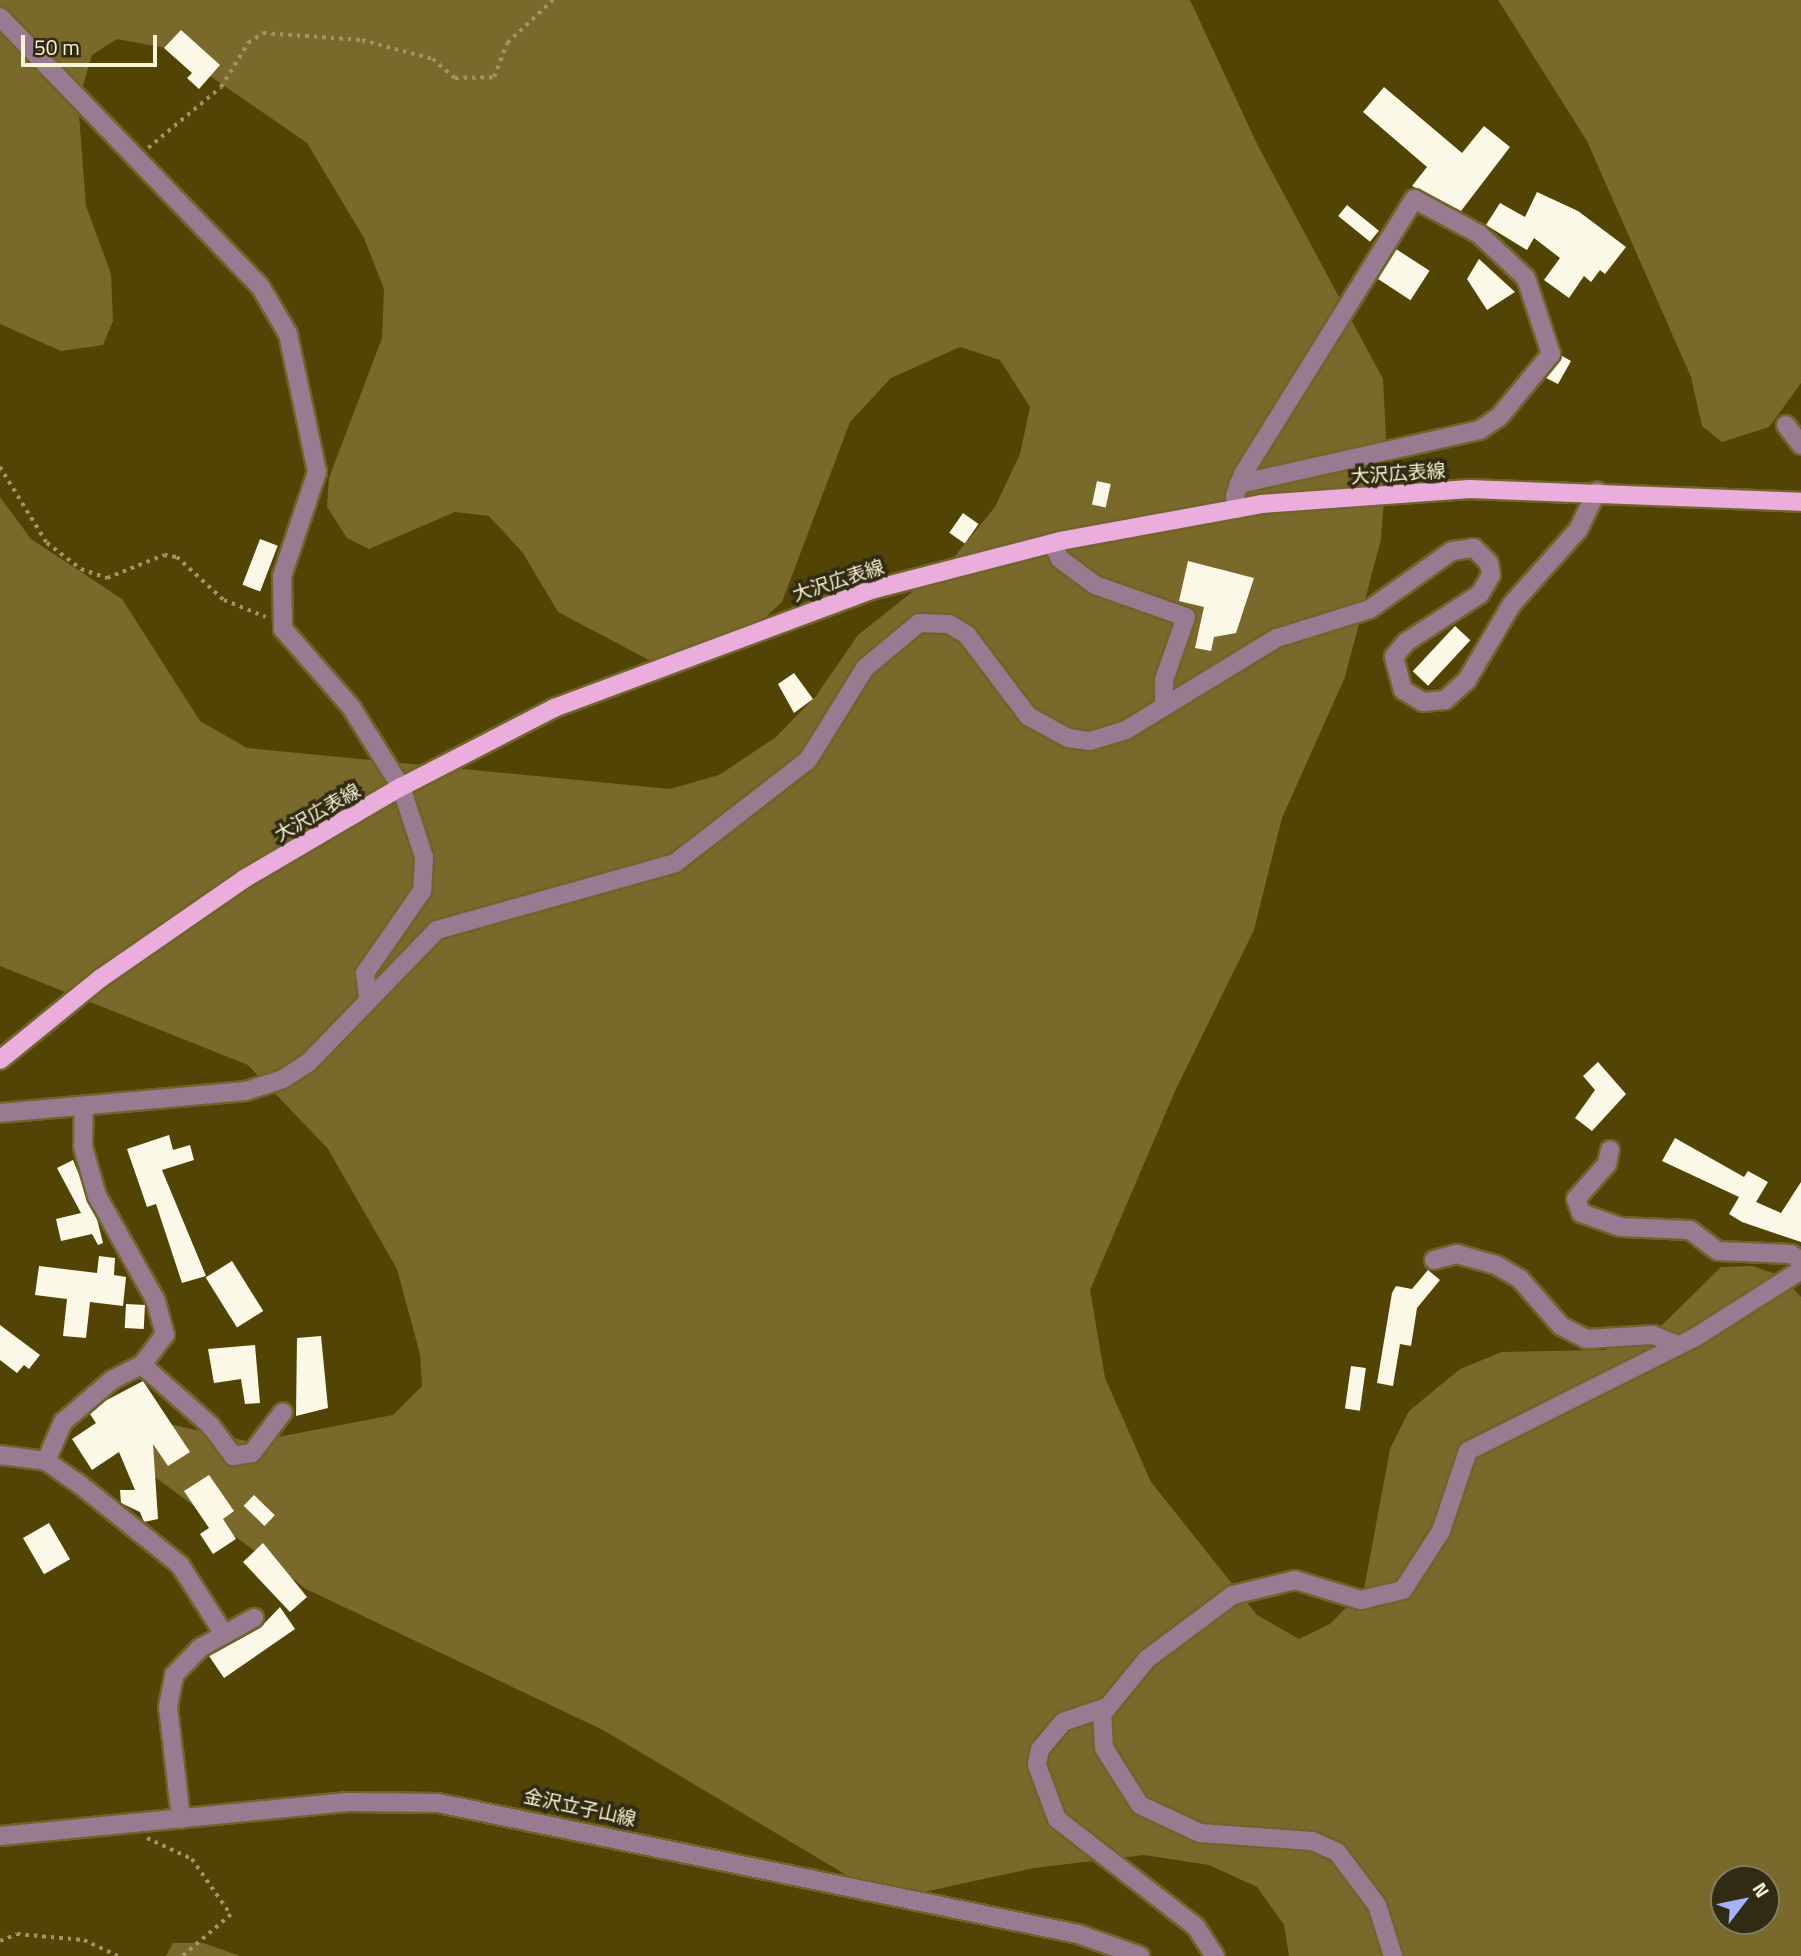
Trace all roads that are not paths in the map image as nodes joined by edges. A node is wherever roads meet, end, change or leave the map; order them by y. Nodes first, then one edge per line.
1 (0, 17) edge
2 (1786, 425) dead end
3 (1801, 445) edge
4 (1239, 484) junction
5 (1598, 491) junction
6 (1801, 502) edge
7 (1237, 509) junction
8 (1052, 542) junction
9 (1164, 702) junction
10 (401, 787) junction
11 (368, 997) junction
12 (0, 1060) edge
13 (84, 1108) junction
14 (0, 1113) edge
15 (1610, 1150) dead end
16 (1434, 1260) dead end
17 (1801, 1261) edge
18 (1801, 1270) edge
19 (1678, 1345) junction
20 (142, 1365) junction
21 (282, 1412) dead end
22 (0, 1455) edge
23 (46, 1461) junction
24 (254, 1618) dead end
25 (224, 1634) junction
26 (1107, 1707) junction
27 (181, 1819) junction
28 (0, 1836) edge
29 (1140, 1956) edge
30 (1216, 1956) edge
31 (1393, 1956) edge

1 - 10 street
2 - 3 street
4 - 4 street
4 - 7 street
5 - 6 main road, 大沢広表線
5 - 7 main road, 大沢広表線
5 - 9 street
7 - 8 main road, 大沢広表線
8 - 9 street
8 - 10 main road, 大沢広表線
9 - 11 street
10 - 11 street
10 - 12 main road, 大沢広表線
11 - 13 street
13 - 14 street
13 - 20 street
15 - 17 street
16 - 19 street
18 - 19 street
19 - 26 street
20 - 21 street
20 - 23 street
22 - 23 street
23 - 25 street
24 - 25 street
25 - 27 street
26 - 30 street
26 - 31 street
27 - 28 street, 金沢立子山線
27 - 29 street, 金沢立子山線

